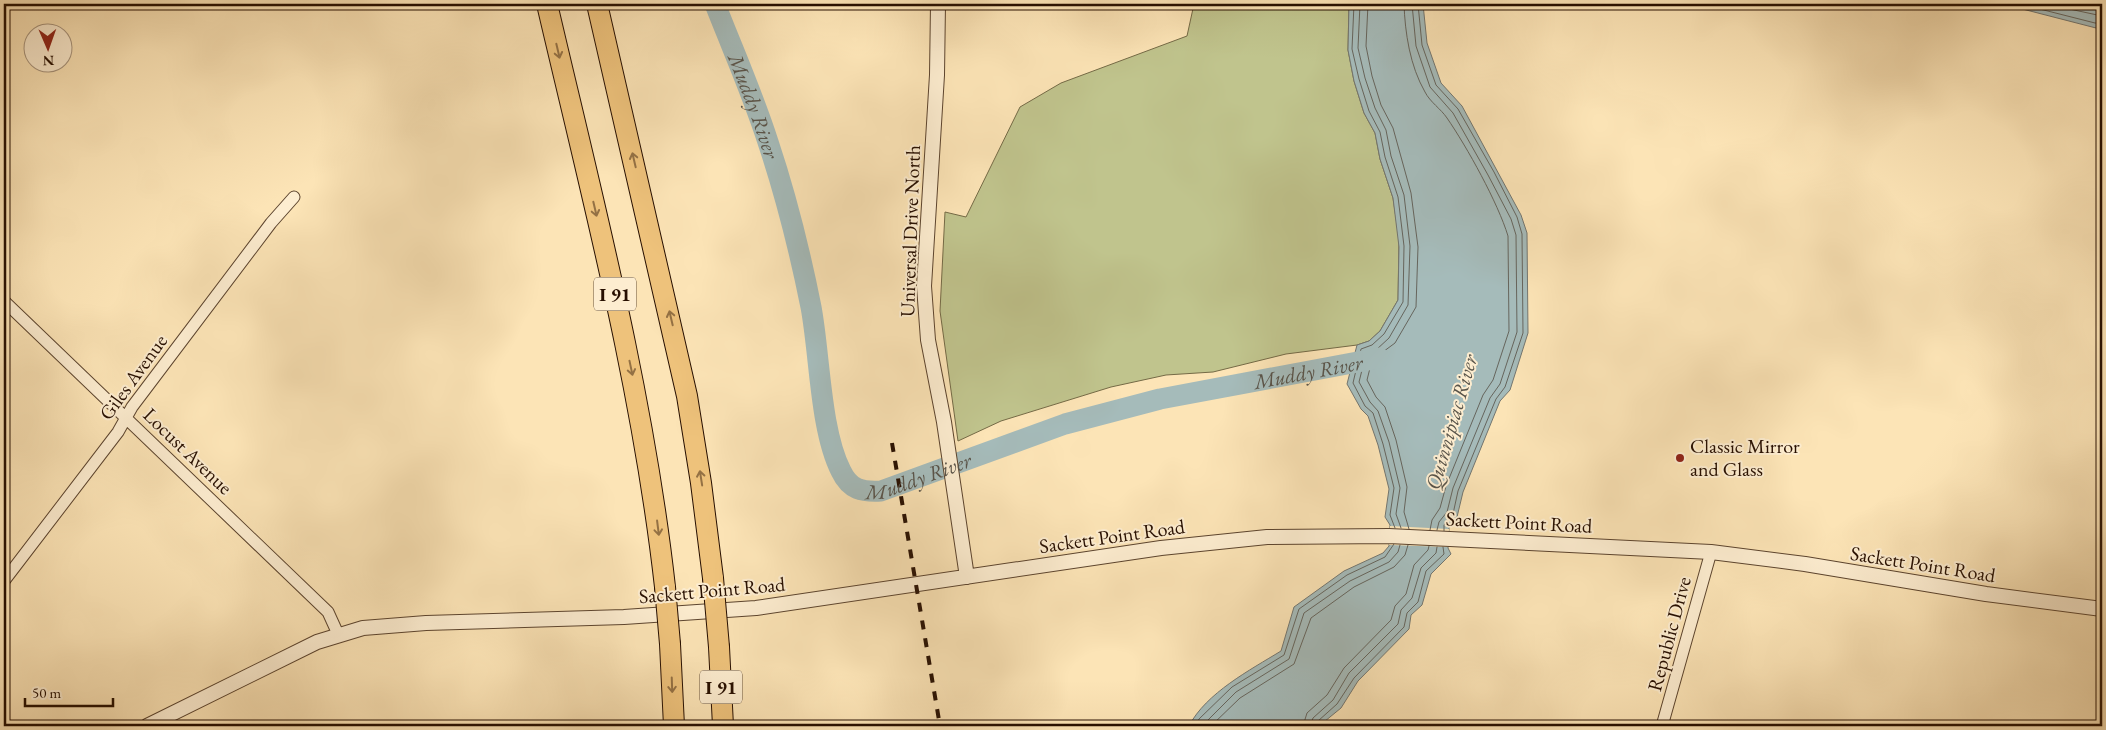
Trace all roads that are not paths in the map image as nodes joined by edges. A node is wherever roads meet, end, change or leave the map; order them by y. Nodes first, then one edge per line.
1 (547, 4) edge
2 (598, 4) edge
3 (940, 7) edge
4 (294, 197) dead end
5 (4, 301) edge
6 (126, 418) junction
7 (1711, 552) junction
8 (967, 577) junction
9 (4, 581) edge
10 (2102, 609) edge
11 (338, 634) junction
12 (147, 726) edge
13 (674, 726) edge
14 (722, 726) edge
15 (1662, 726) edge

1 -> 13 highway, I 91, bridge
14 -> 2 highway, I 91, bridge
3 - 8 street, Universal Drive North
4 - 6 street, Giles Avenue
5 - 6 street, Locust Avenue
6 - 9 street, Giles Avenue
6 - 11 street, Locust Avenue
7 - 8 street, Sackett Point Road
7 - 10 street, Sackett Point Road
7 - 15 street, Republic Drive
8 - 11 street, Sackett Point Road
11 - 12 street, Sackett Point Road

